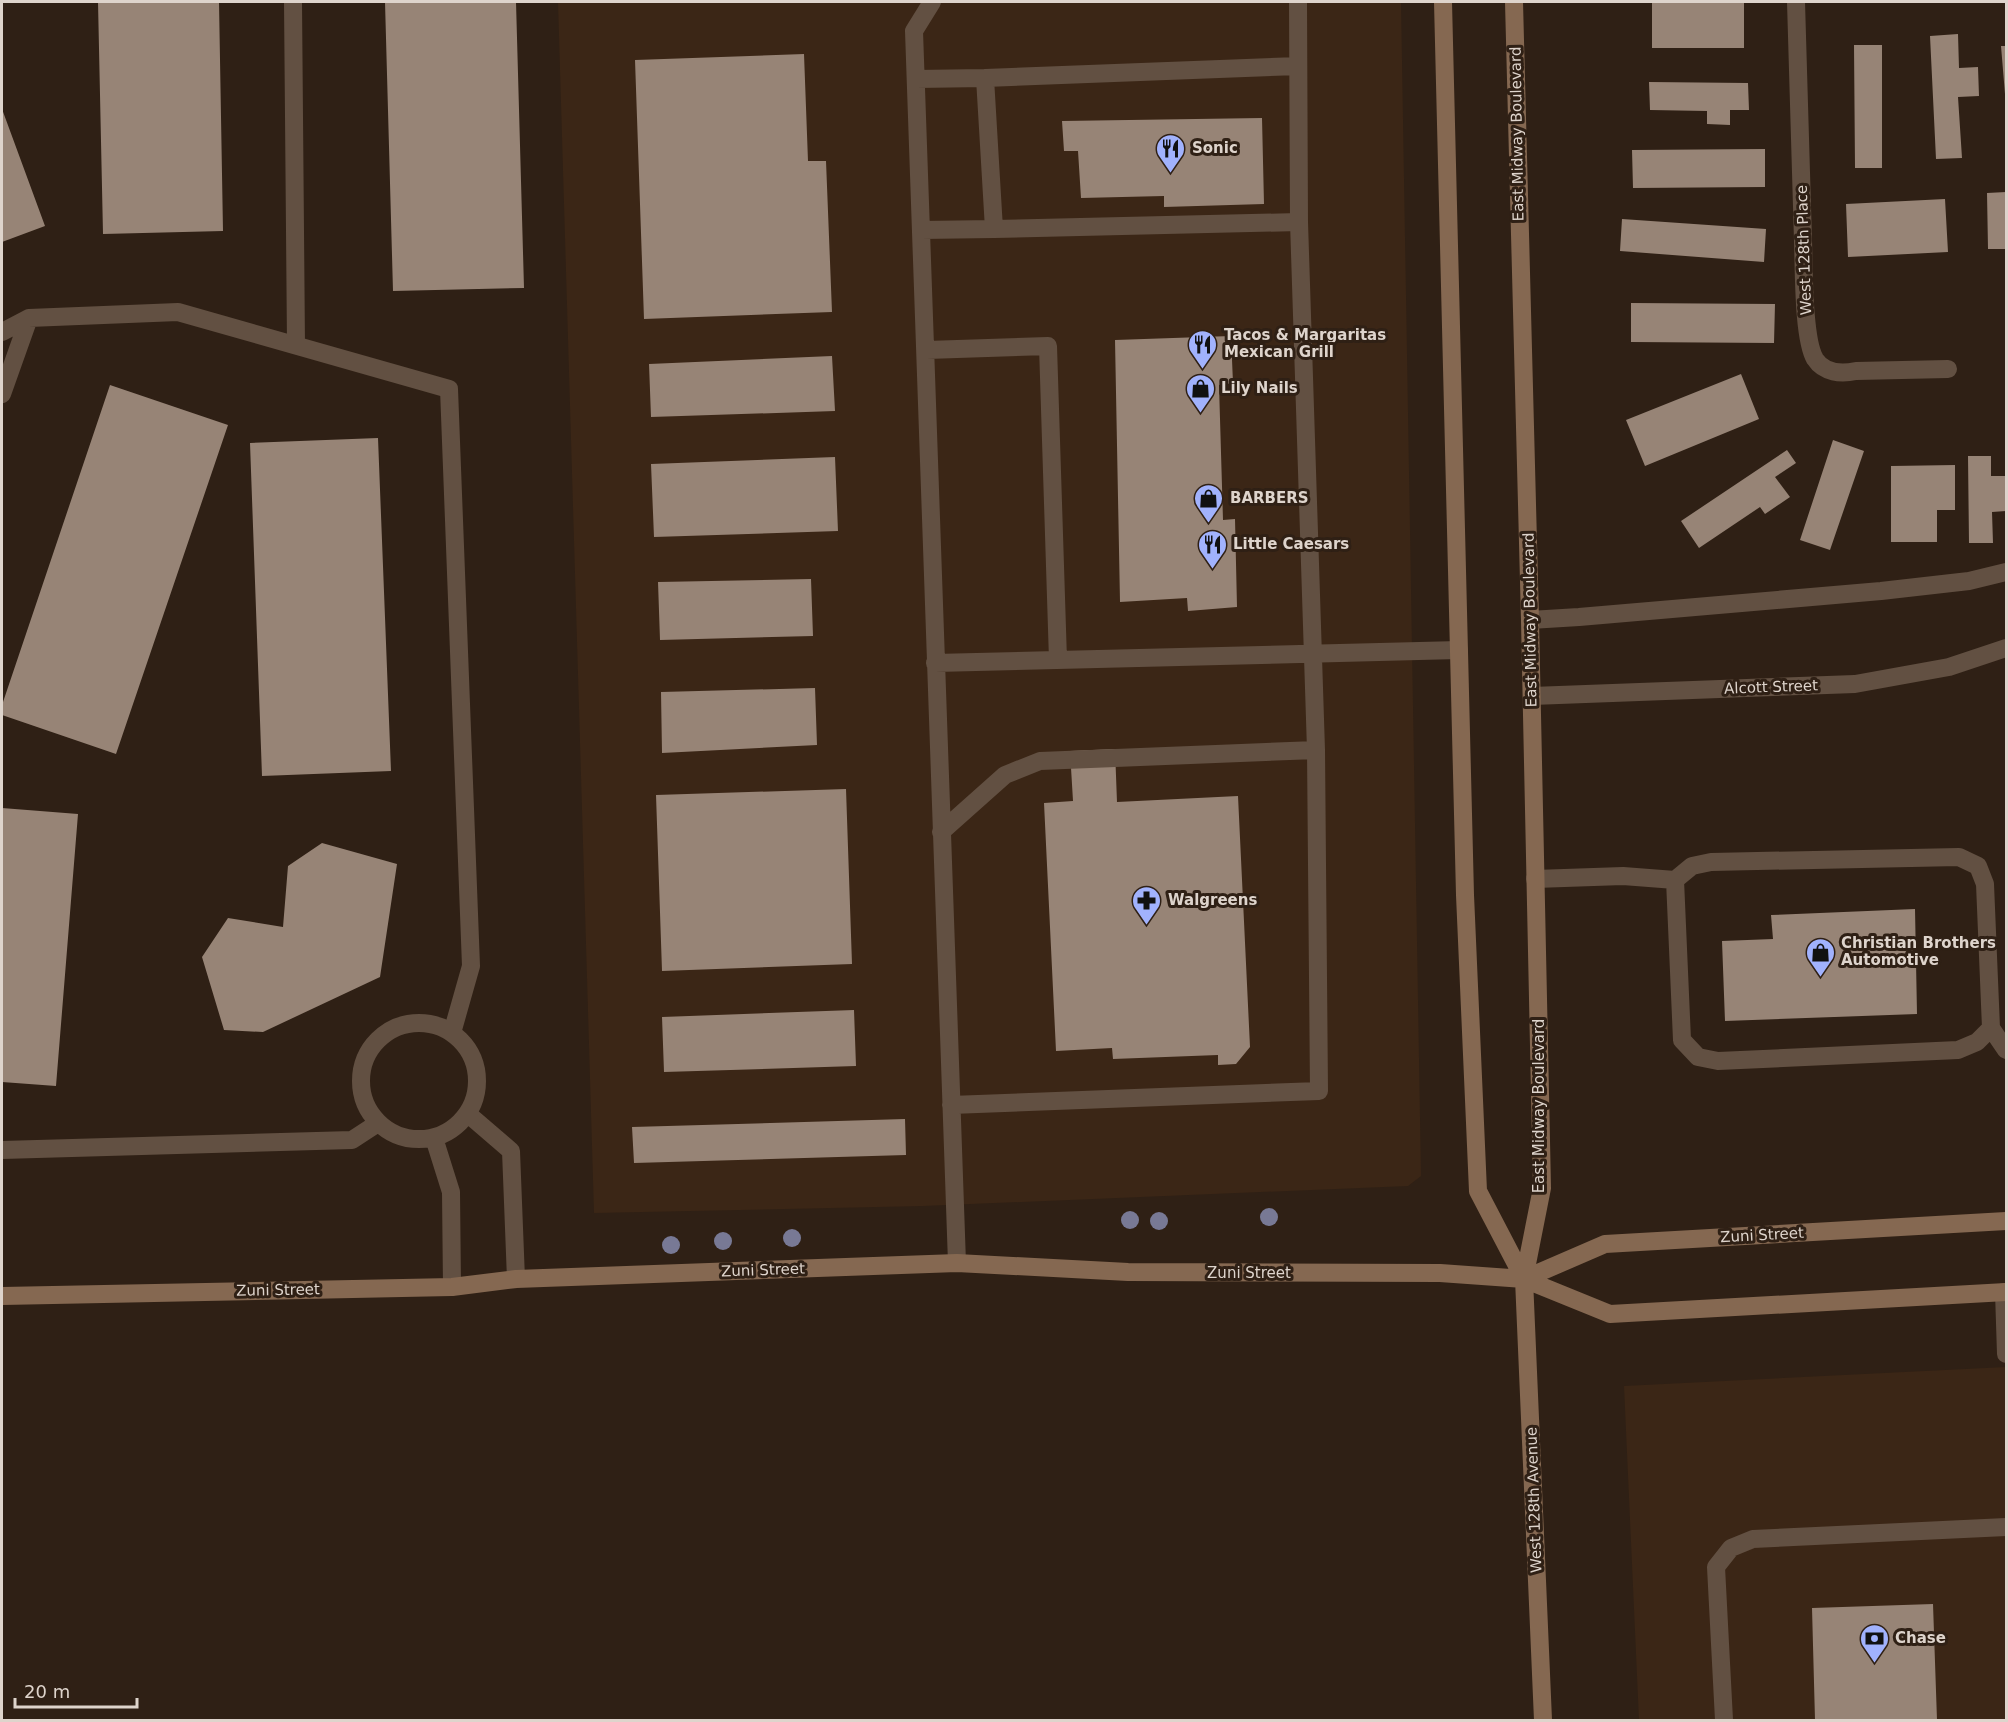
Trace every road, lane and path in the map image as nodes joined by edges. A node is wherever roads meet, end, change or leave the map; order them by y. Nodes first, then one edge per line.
1 (293, 2) edge
2 (932, 2) edge
3 (1298, 2) edge
4 (1443, 2) edge
5 (1514, 2) edge
6 (1796, 2) edge
7 (1802, 2) edge
8 (1299, 66) junction
9 (985, 78) junction
10 (916, 80) junction
11 (1299, 222) junction
12 (921, 230) junction
13 (994, 230) junction
14 (29, 318) junction
15 (2, 332) edge
16 (296, 345) junction
17 (927, 350) junction
18 (1948, 369) dead end
19 (2, 394) edge
20 (2007, 572) edge
21 (1530, 620) junction
22 (2007, 648) edge
23 (1459, 650) junction
24 (1314, 654) junction
25 (1058, 660) junction
26 (935, 663) junction
27 (1532, 696) junction
28 (1316, 750) junction
29 (941, 832) junction
30 (1535, 879) junction
31 (1675, 880) junction
32 (1991, 1028) junction
33 (452, 1033) junction
34 (2007, 1050) edge
35 (951, 1105) junction
36 (468, 1114) junction
37 (378, 1123) junction
38 (434, 1138) junction
39 (2, 1150) edge
40 (2007, 1221) edge
41 (957, 1263) junction
42 (516, 1279) junction
43 (1524, 1279) junction
44 (452, 1287) junction
45 (2005, 1292) edge
46 (2, 1296) edge
47 (2007, 1354) edge
48 (2007, 1527) edge
49 (1543, 1720) edge
50 (1724, 1720) edge

1 - 16 street
2 - 10 street
3 - 8 street
4 - 23 main road
5 - 21 main road, East Midway Boulevard
6 - 7 street
6 - 18 street, West 128th Place
8 - 9 street
8 - 11 street
9 - 10 street
9 - 13 street
10 - 12 street
11 - 13 street
11 - 24 street
12 - 13 street
12 - 17 street
14 - 15 street
14 - 16 street
14 - 19 street
16 - 33 street
17 - 25 street
17 - 26 street
20 - 21 street
21 - 27 main road, East Midway Boulevard
22 - 27 street, Alcott Street
23 - 24 street
23 - 43 main road
24 - 25 street
24 - 28 street
25 - 26 street
26 - 29 street
27 - 30 main road, East Midway Boulevard
28 - 29 street
28 - 35 street
29 - 35 street
30 - 31 street
30 - 43 main road, East Midway Boulevard
31 - 32 street
31 - 32 street
32 - 34 street
33 - 36 street
33 - 37 street
35 - 41 street
36 - 38 street
36 - 42 street
37 - 38 street
37 - 39 street
38 - 44 street
40 - 43 main road, Zuni Street
41 - 42 main road, Zuni Street
41 - 43 main road, Zuni Street
42 - 44 main road, Zuni Street
43 - 45 main road, Zuni Street
43 - 49 main road, West 128th Avenue
44 - 46 main road, Zuni Street
45 - 47 street
48 - 50 street

